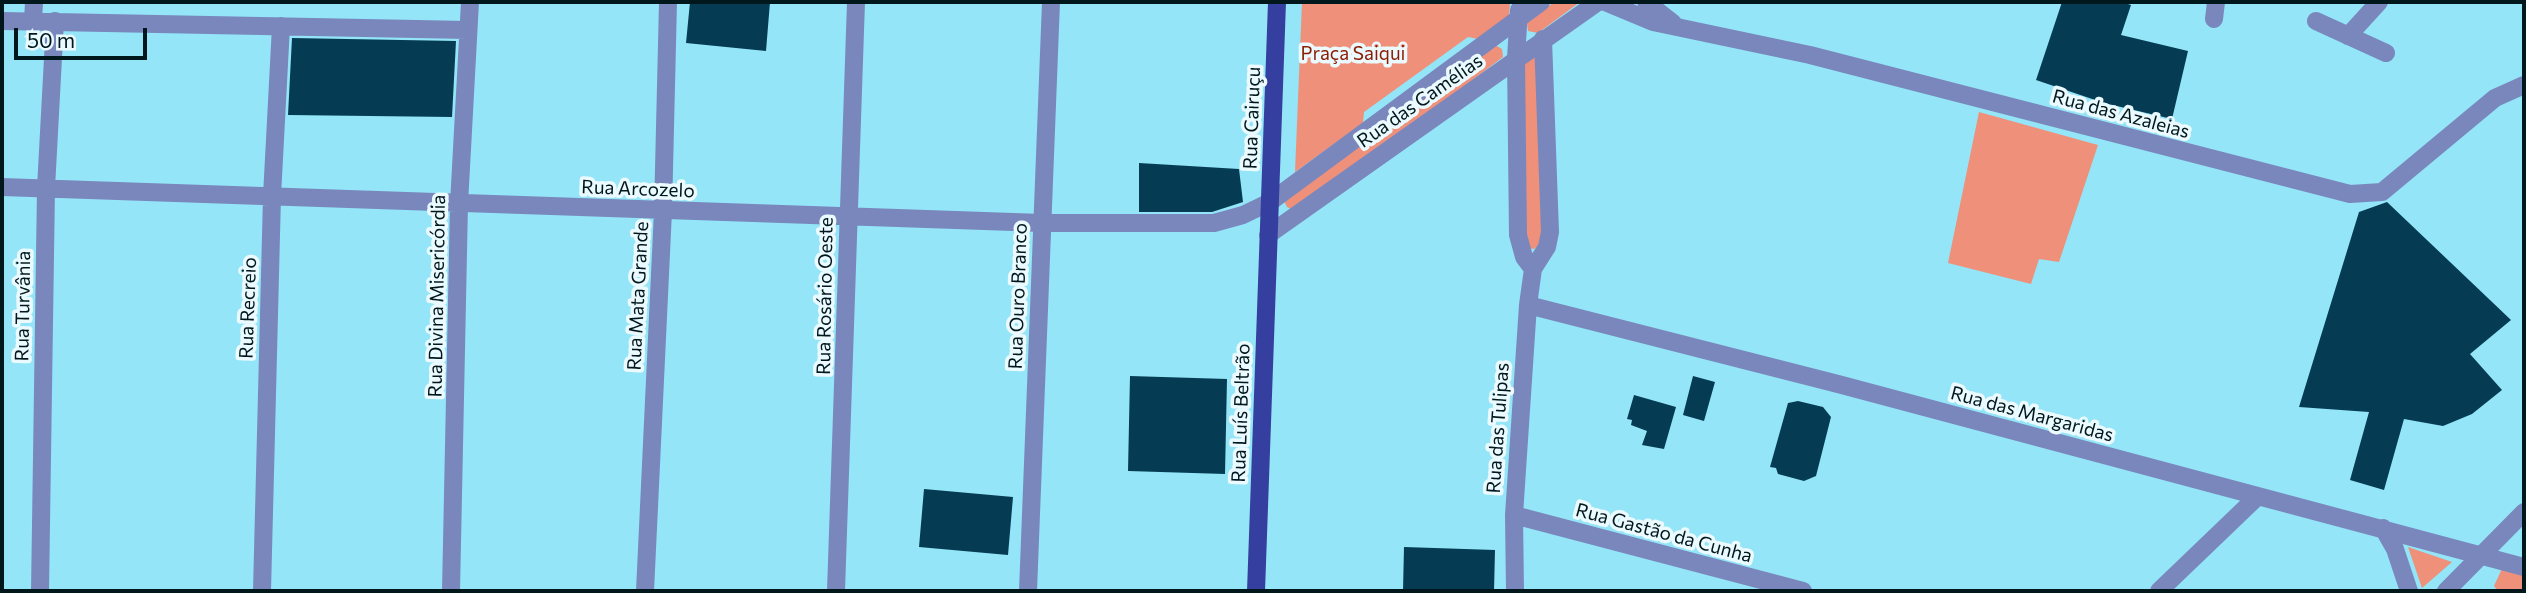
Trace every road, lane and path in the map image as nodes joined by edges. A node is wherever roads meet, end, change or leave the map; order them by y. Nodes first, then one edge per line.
1 (34, 2) edge
2 (470, 2) edge
3 (668, 2) edge
4 (856, 2) edge
5 (1051, 2) edge
6 (1277, 2) edge
7 (1541, 2) edge
8 (1598, 2) edge
9 (1605, 2) edge
10 (1646, 2) edge
11 (2379, 2) edge
12 (1519, 10) edge
13 (2, 21) edge
14 (33, 21) junction
15 (55, 21) junction
16 (2316, 21) dead end
17 (1676, 25) junction
18 (281, 26) junction
19 (468, 30) junction
20 (2348, 36) junction
21 (1543, 39) junction
22 (2386, 52) dead end
23 (1516, 58) junction
24 (2524, 85) edge
25 (2, 187) edge
26 (46, 188) junction
27 (272, 196) junction
28 (1270, 202) junction
29 (459, 204) junction
30 (663, 211) junction
31 (848, 214) junction
32 (1042, 223) junction
33 (1268, 235) junction
34 (1533, 269) junction
35 (1528, 305) junction
36 (2258, 496) junction
37 (2524, 512) edge
38 (1514, 515) junction
39 (2383, 528) junction
40 (2481, 556) junction
41 (2524, 567) edge
42 (40, 591) edge
43 (262, 591) edge
44 (451, 591) edge
45 (645, 591) edge
46 (836, 591) edge
47 (1028, 591) edge
48 (1256, 591) edge
49 (1515, 591) edge
50 (1803, 591) edge
51 (2159, 591) edge
52 (2409, 591) edge
53 (2446, 591) edge

1 - 14 street
2 - 19 street, Rua Divina Misericórdia
3 - 30 street, Rua Mata Grande
4 - 31 street, Rua Rosário Oeste
5 - 32 street, Rua Ouro Branco
6 - 28 main road, Rua Cairuçu
7 - 12 street, Rua das Camélias
8 - 21 street, Rua das Camélias
9 - 17 street, Rua das Azaleias
10 - 17 street, Rua das Azaleias
11 - 20 street
12 - 23 street
12 - 28 street, Rua das Camélias
13 - 14 street
14 - 15 street
15 - 18 street
15 - 26 street, Rua Turvânia
16 - 20 street
17 - 24 street, Rua das Azaleias
18 - 19 street
18 - 27 street, Rua Recreio
19 - 29 street, Rua Divina Misericórdia
20 - 22 street
21 - 23 street, Rua das Camélias
21 - 34 street, Rua das Tulipas
23 - 33 street, Rua das Camélias
23 - 34 street
25 - 26 street, Rua Arcozelo
26 - 27 street, Rua Arcozelo
26 - 42 street, Rua Turvânia
27 - 29 street, Rua Arcozelo
27 - 43 street, Rua Recreio
28 - 32 street, Rua Arcozelo
28 - 33 main road, Rua Cairuçu
29 - 30 street, Rua Arcozelo
29 - 44 street, Rua Divina Misericórdia
30 - 31 street, Rua Arcozelo
30 - 45 street, Rua Mata Grande
31 - 32 street, Rua Arcozelo
31 - 46 street, Rua Rosário Oeste
32 - 47 street, Rua Ouro Branco
33 - 48 main road, Rua Luís Beltrão
34 - 35 street, Rua das Tulipas
35 - 36 street, Rua das Margaridas
35 - 38 street, Rua das Tulipas
36 - 39 street, Rua das Margaridas
36 - 51 street
37 - 40 street
38 - 49 street, Rua das Tulipas
38 - 50 street, Rua Gastão da Cunha
39 - 40 street, Rua das Margaridas
39 - 52 street
40 - 41 street, Rua das Margaridas
40 - 53 street

